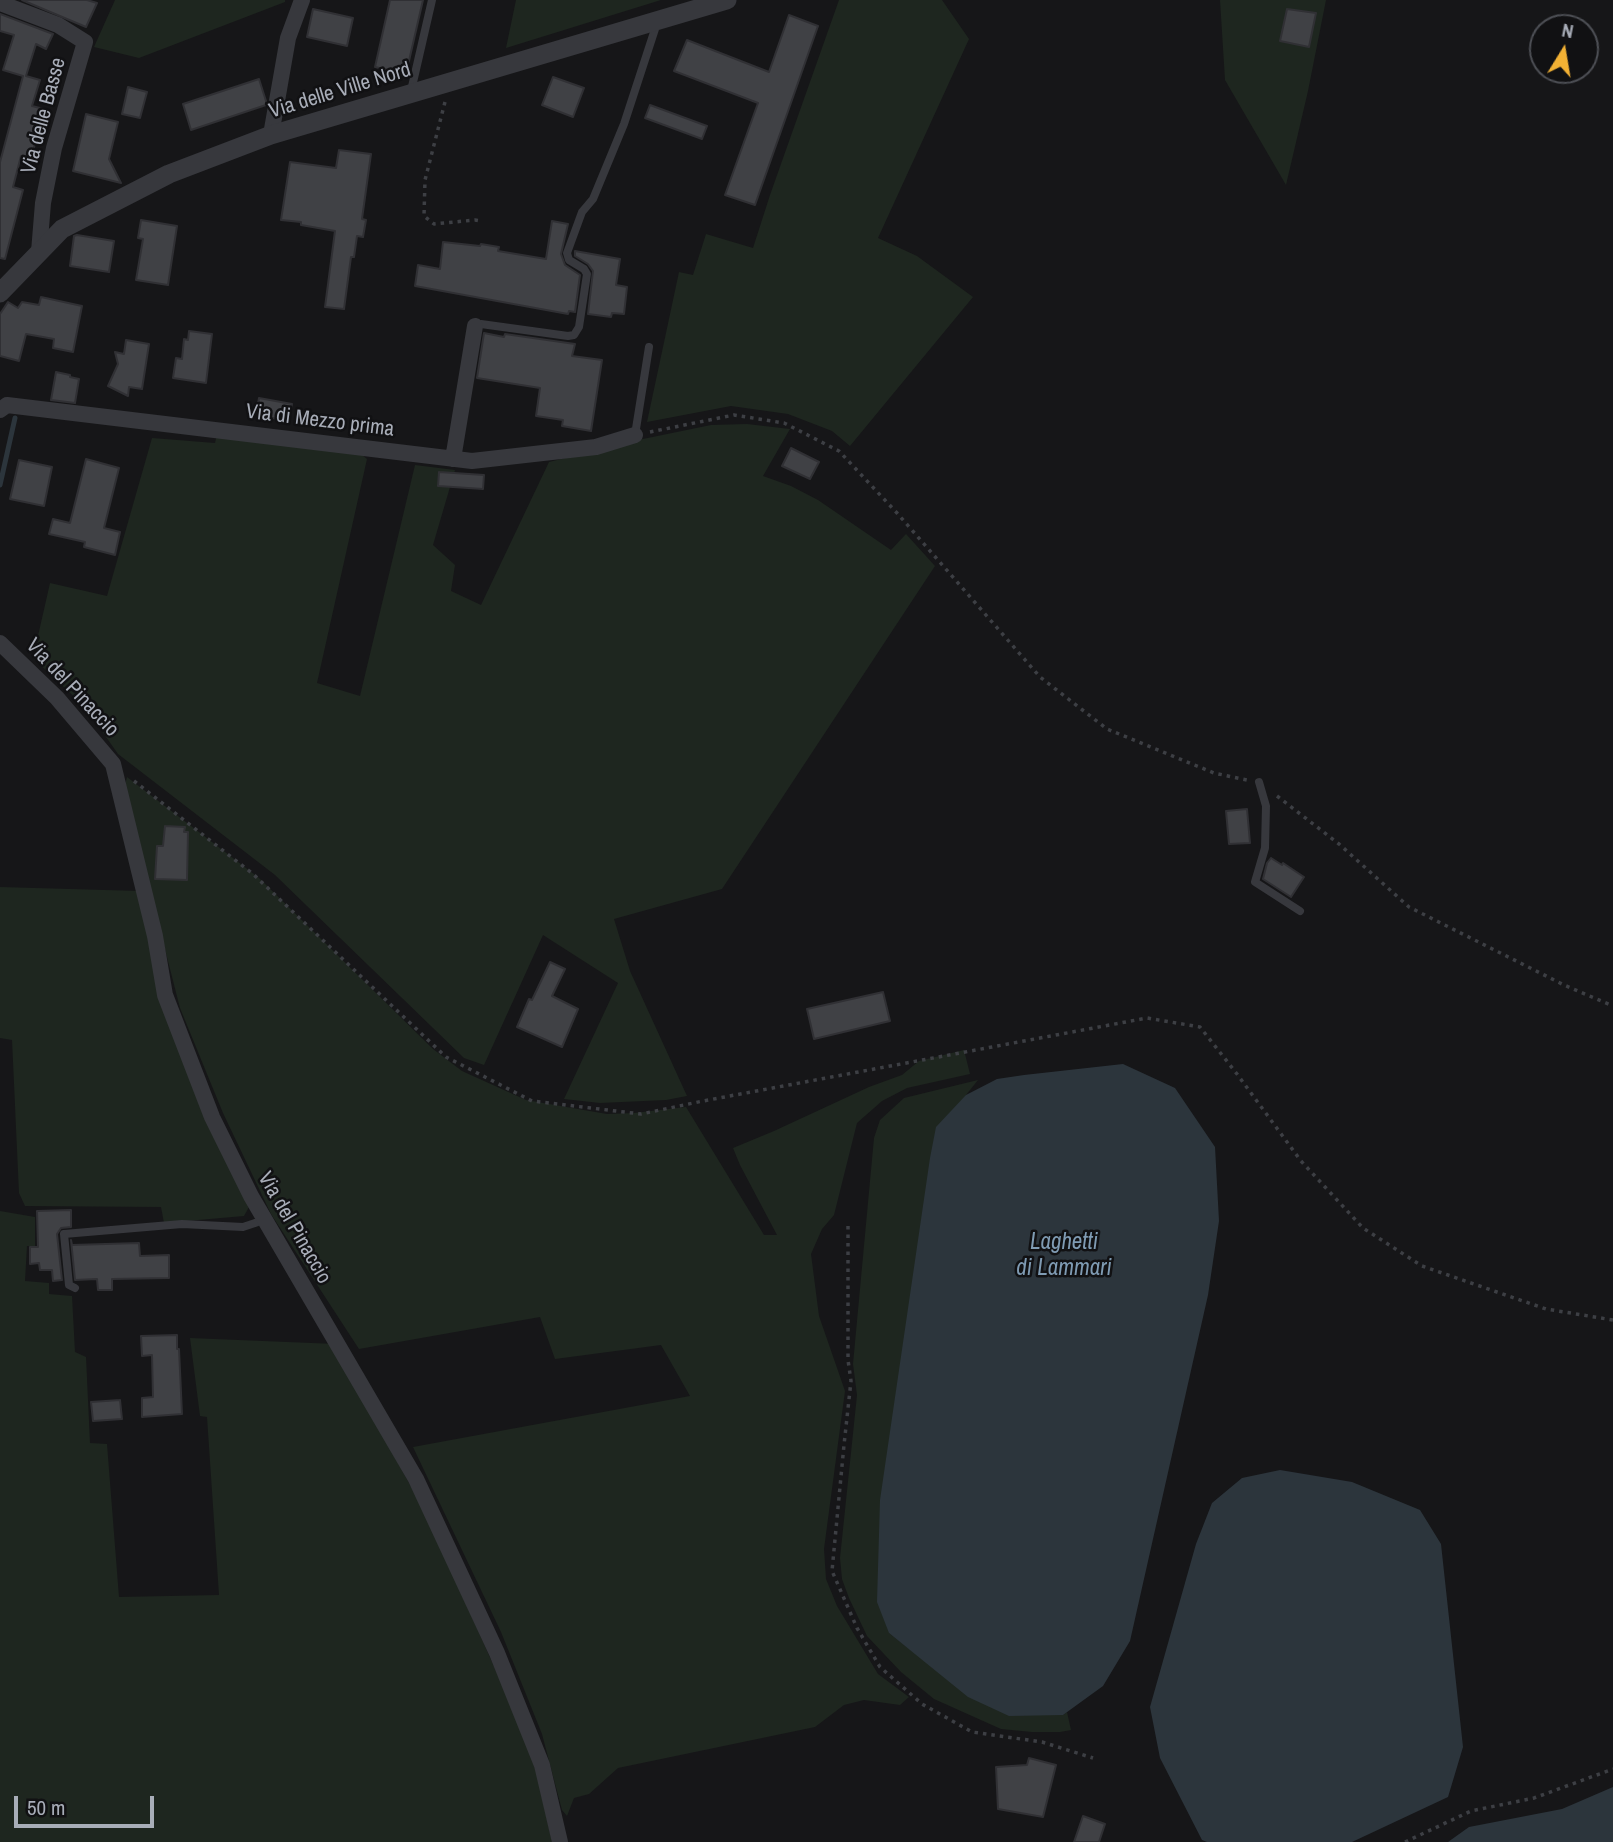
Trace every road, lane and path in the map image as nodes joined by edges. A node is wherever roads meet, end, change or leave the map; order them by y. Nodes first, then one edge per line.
1 (303, 0) edge
2 (432, 0) edge
3 (727, 0) edge
4 (0, 3) edge
5 (658, 20) junction
6 (446, 83) junction
7 (411, 93) junction
8 (271, 135) junction
9 (481, 221) dead end
10 (39, 252) junction
11 (0, 293) edge
12 (475, 326) joint
13 (649, 347) dead end
14 (0, 410) edge
15 (635, 435) junction
16 (453, 459) junction
17 (0, 643) edge
18 (113, 764) junction
19 (1259, 782) junction
20 (1300, 911) dead end
21 (1613, 1006) edge
22 (264, 1220) junction
23 (848, 1226) dead end
24 (75, 1288) dead end
25 (1613, 1320) edge
26 (1093, 1758) dead end
27 (1613, 1769) edge
28 (560, 1842) edge
29 (1405, 1842) edge

1 - 8 street
2 - 7 lane
3 - 5 street, Via delle Ville Nord
4 - 10 street, Via delle Basse
5 - 6 street, Via delle Ville Nord
5 - 12 lane
6 - 7 street, Via delle Ville Nord
6 - 9 path
7 - 8 street, Via delle Ville Nord
8 - 10 street, Via delle Ville Nord
10 - 11 street, Via delle Ville Nord
12 - 16 street
13 - 15 lane
14 - 16 street, Via di Mezzo prima
15 - 16 street, Via di Mezzo prima
15 - 19 path
17 - 18 street, Via del Pinaccio
18 - 22 street, Via del Pinaccio
18 - 25 path
19 - 20 lane
19 - 21 path
22 - 24 lane
22 - 28 street, Via del Pinaccio
23 - 26 path
27 - 29 path

